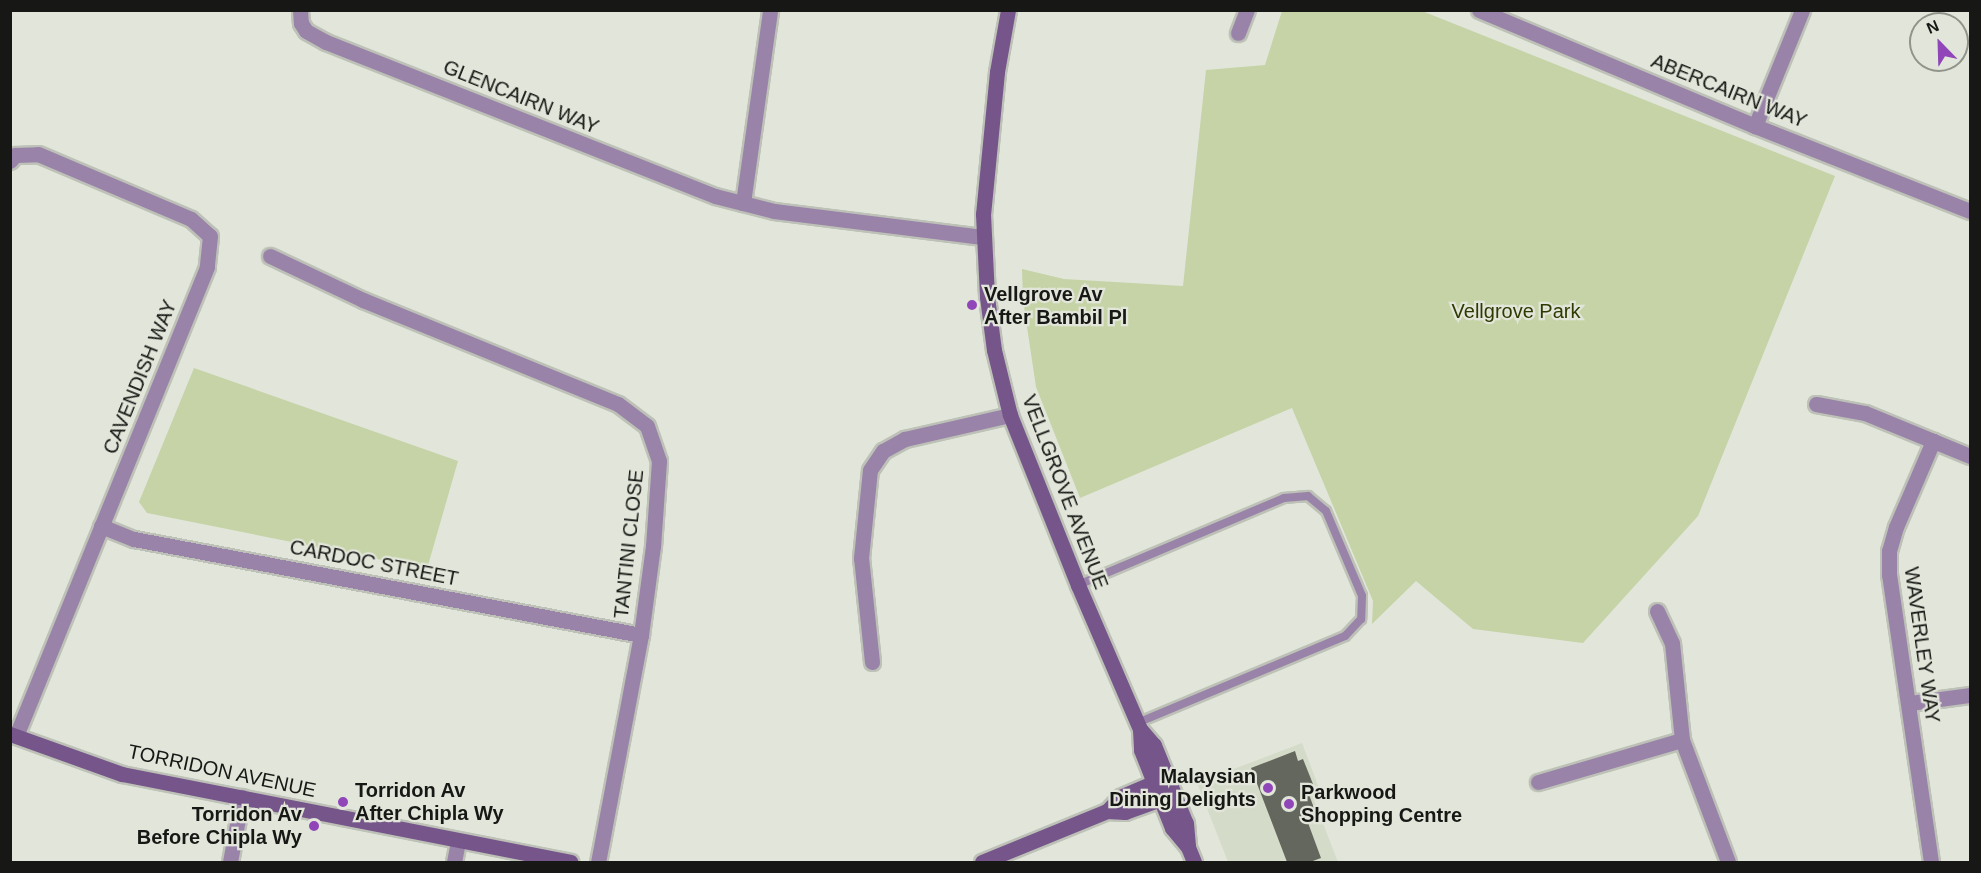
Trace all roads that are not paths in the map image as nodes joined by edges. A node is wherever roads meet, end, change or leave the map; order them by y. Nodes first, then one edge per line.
1 (300, 10) edge
2 (770, 10) edge
3 (1008, 10) edge
4 (1248, 10) edge
5 (1479, 10) edge
6 (1802, 10) edge
7 (1238, 33) dead end
8 (1755, 126) junction
9 (10, 160) edge
10 (743, 203) junction
11 (1968, 205) edge
12 (982, 237) junction
13 (270, 256) dead end
14 (1816, 404) dead end
15 (1010, 415) junction
16 (1933, 441) junction
17 (1971, 456) edge
18 (101, 526) junction
19 (1078, 585) junction
20 (1657, 611) dead end
21 (641, 635) junction
22 (872, 663) dead end
23 (1971, 695) edge
24 (1910, 703) junction
25 (1139, 726) junction
26 (13, 735) edge
27 (1682, 740) junction
28 (1160, 780) junction
29 (1538, 782) dead end
30 (1167, 796) junction
31 (242, 797) junction
32 (1107, 811) junction
33 (458, 841) junction
34 (230, 862) edge
35 (454, 862) edge
36 (570, 862) edge
37 (598, 862) edge
38 (982, 862) edge
39 (1194, 862) edge
40 (1728, 862) edge
41 (1931, 862) edge

1 - 10 street, GLENCAIRN WAY
2 - 10 street
3 - 12 street, VELLGROVE AVENUE
4 - 7 street
5 - 8 street, ABERCAIRN WAY
6 - 8 street
8 - 11 street, ABERCAIRN WAY
9 - 18 street, CAVENDISH WAY
10 - 12 street, GLENCAIRN WAY
12 - 15 street, VELLGROVE AVENUE
13 - 21 street, TANTINI CLOSE
14 - 16 street
15 - 19 street, VELLGROVE AVENUE
15 - 22 street
16 - 17 street
16 - 24 street, WAVERLEY WAY
18 - 21 street, CARDOC STREET
18 - 26 street, CAVENDISH WAY
19 - 25 street, VELLGROVE AVENUE
19 - 25 lane
20 - 27 street
21 - 37 street, TANTINI CLOSE
23 - 24 street
24 - 41 street, WAVERLEY WAY
25 - 28 street, VELLGROVE AVENUE
26 - 31 street, TORRIDON AVENUE
27 - 29 street
27 - 40 street
28 - 30 street, VELLGROVE AVENUE
28 - 32 street
30 - 32 street
30 - 39 street, VELLGROVE AVENUE
31 - 33 street, TORRIDON AVENUE
31 - 34 street
32 - 38 street
33 - 35 street
33 - 36 street, TORRIDON AVENUE

